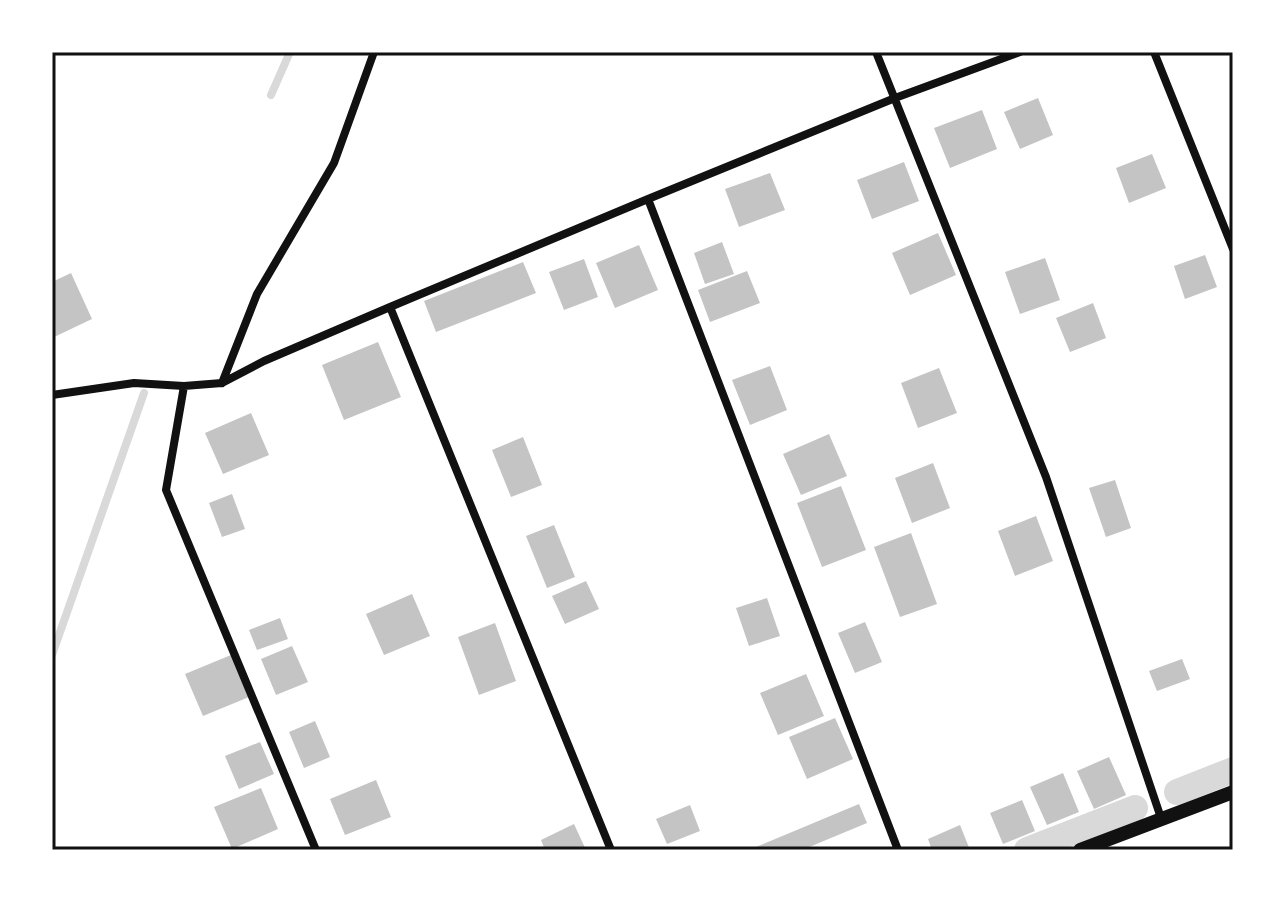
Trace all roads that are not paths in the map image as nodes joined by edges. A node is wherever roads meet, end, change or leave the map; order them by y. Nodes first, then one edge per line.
1 (374, 52) edge
2 (876, 52) edge
3 (1020, 52) edge
4 (1154, 52) edge
5 (895, 98) junction
6 (648, 199) junction
7 (1233, 249) edge
8 (390, 307) junction
9 (222, 383) junction
10 (184, 386) junction
11 (52, 395) edge
12 (1233, 792) edge
13 (1161, 818) junction
14 (316, 850) edge
15 (611, 850) edge
16 (898, 850) edge
17 (1080, 850) edge

1 - 9 street
2 - 5 street
3 - 5 street
4 - 7 street
5 - 6 street
5 - 13 street
6 - 8 street
6 - 16 street
8 - 9 street
8 - 15 street
9 - 10 street
10 - 11 street
10 - 14 street
12 - 13 street
13 - 17 street

